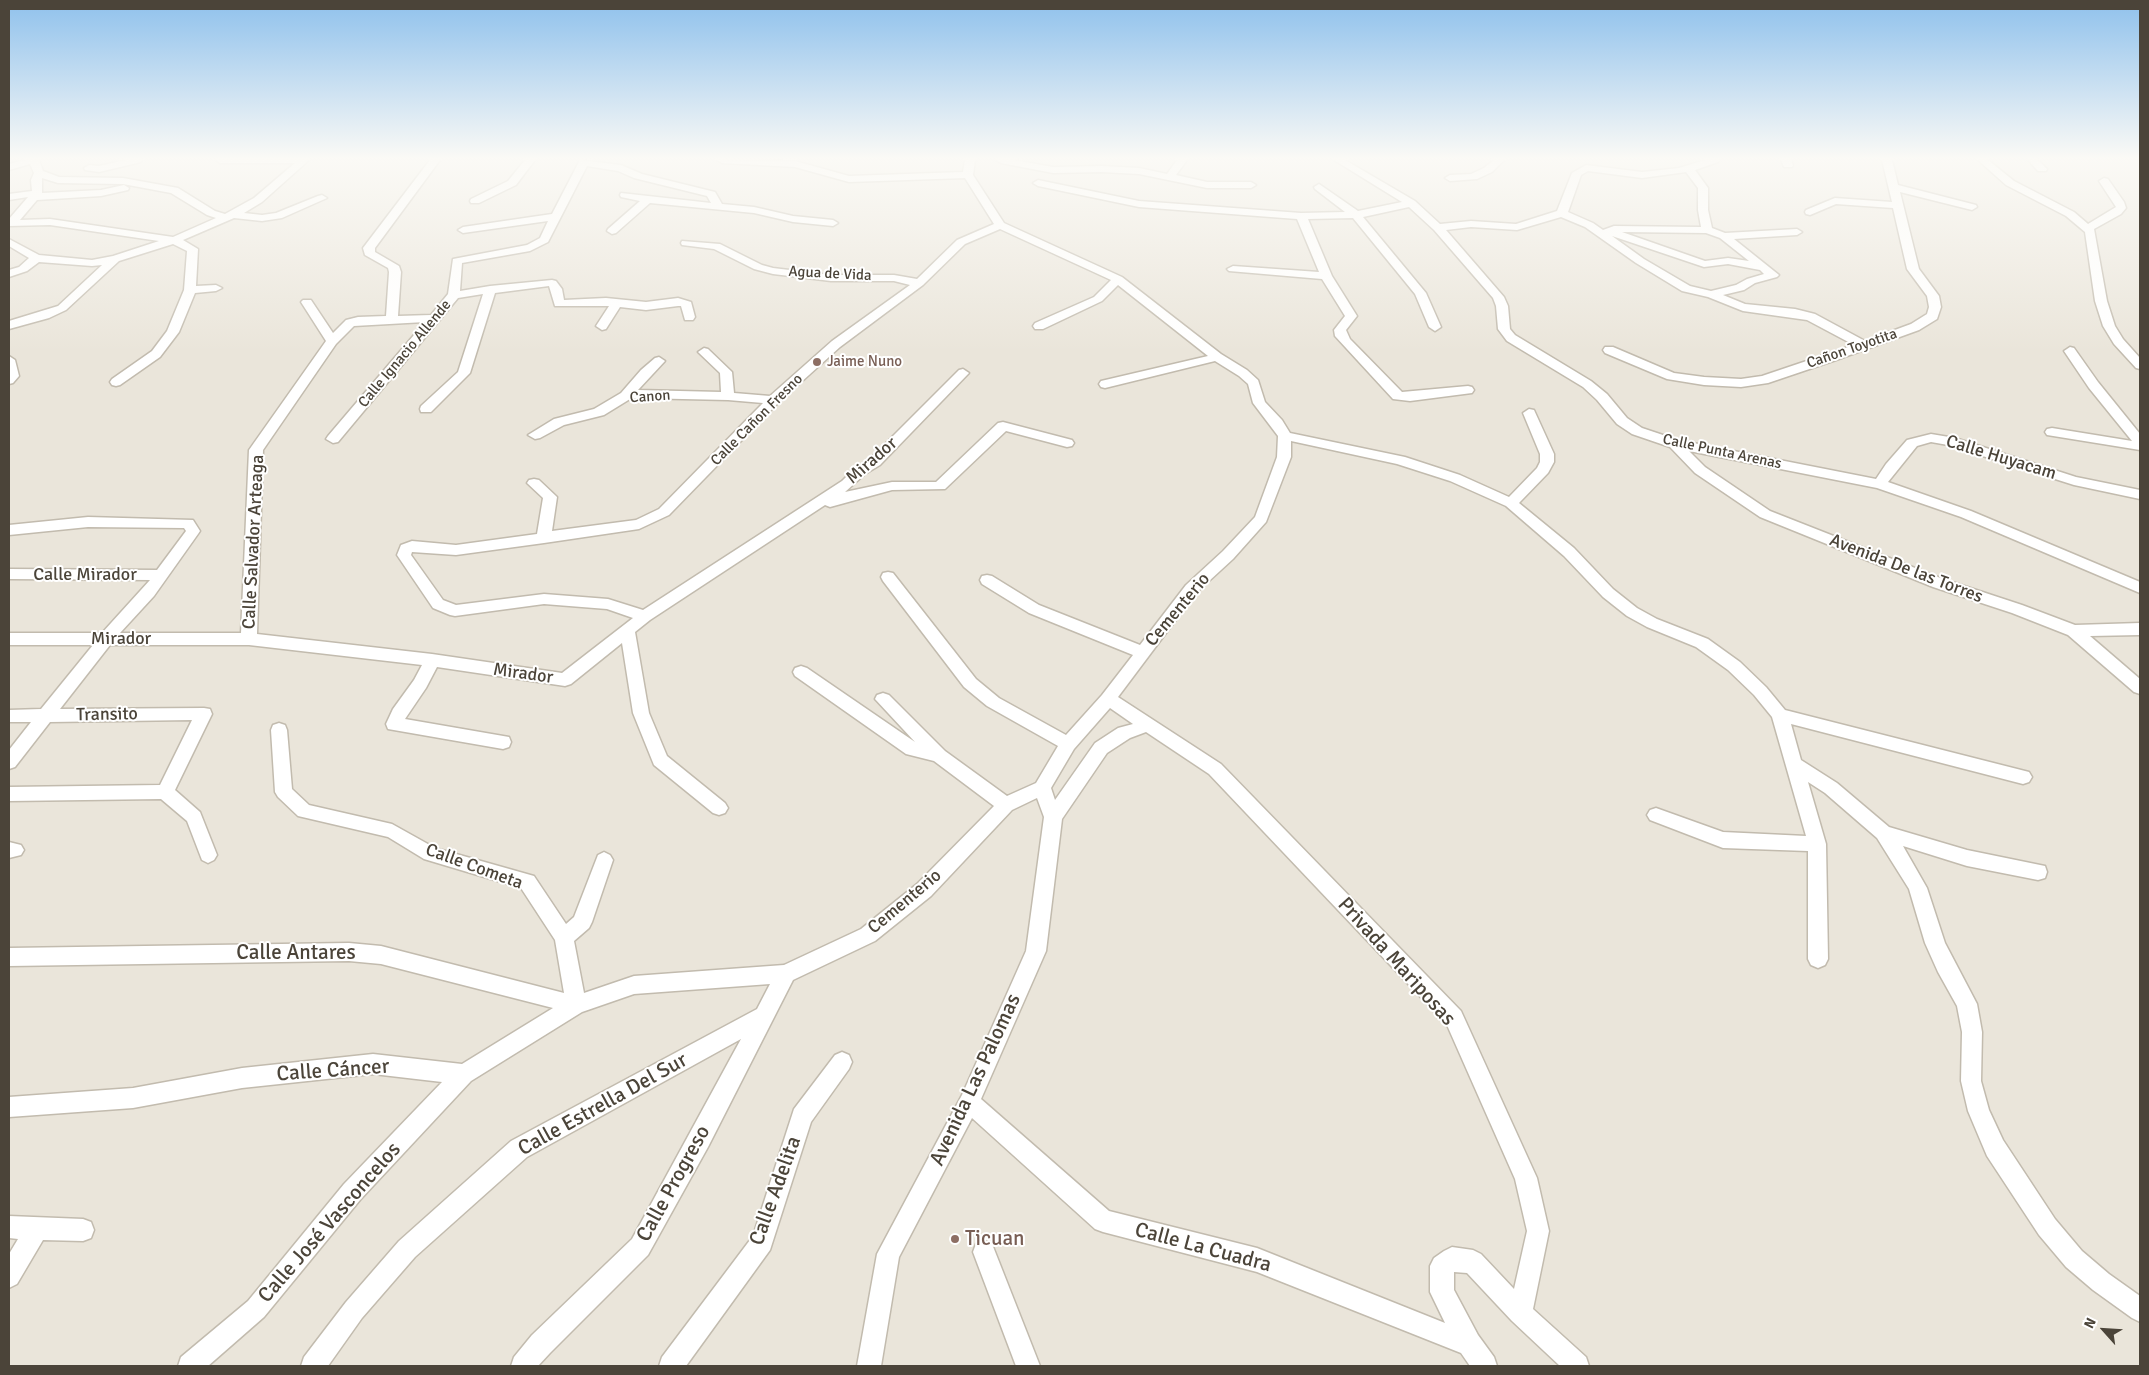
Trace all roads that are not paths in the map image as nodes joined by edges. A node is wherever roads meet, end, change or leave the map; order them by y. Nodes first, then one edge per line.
1 (65, 224) edge
2 (212, 224) edge
3 (387, 224) edge
4 (501, 224) edge
5 (551, 224) edge
6 (620, 224) edge
7 (1304, 224) edge
8 (1364, 224) edge
9 (1434, 224) edge
10 (1470, 224) edge
11 (1474, 224) edge
12 (1526, 224) edge
13 (1588, 224) edge
14 (1706, 224) edge
15 (1904, 224) edge
16 (2082, 224) edge
17 (2094, 224) edge
18 (1000, 225) joint
19 (1594, 227) junction
20 (1438, 228) junction
21 (2087, 228) junction
22 (463, 230) dead end
23 (1707, 230) junction
24 (612, 231) dead end
25 (1797, 232) dead end
26 (1724, 236) junction
27 (174, 240) junction
28 (9, 242) edge
29 (686, 243) dead end
30 (36, 258) junction
31 (115, 259) junction
32 (1761, 267) junction
33 (1233, 269) dead end
34 (9, 274) edge
35 (1326, 276) junction
36 (1118, 279) junction
37 (919, 283) junction
38 (216, 288) dead end
39 (490, 289) junction
40 (190, 290) junction
41 (1711, 294) junction
42 (454, 295) junction
43 (307, 302) dead end
44 (617, 303) junction
45 (689, 317) dead end
46 (436, 318) junction
47 (392, 320) junction
48 (9, 325) edge
49 (602, 326) dead end
50 (1039, 326) dead end
51 (1435, 327) dead end
52 (332, 340) junction
53 (1864, 345) junction
54 (1609, 350) dead end
55 (2070, 351) dead end
56 (704, 352) dead end
57 (1217, 357) junction
58 (9, 360) edge
59 (659, 361) dead end
60 (2140, 365) edge
61 (963, 373) dead end
62 (9, 380) edge
63 (116, 382) dead end
64 (1106, 384) dead end
65 (1468, 390) dead end
66 (626, 396) junction
67 (728, 396) junction
68 (773, 400) junction
69 (426, 409) dead end
70 (1529, 413) dead end
71 (2052, 432) dead end
72 (535, 435) dead end
73 (1285, 436) junction
74 (333, 439) dead end
75 (1068, 443) dead end
76 (1675, 444) junction
77 (2140, 444) edge
78 (534, 483) dead end
79 (1880, 484) junction
80 (2140, 494) edge
81 (1511, 503) junction
82 (804, 512) junction
83 (9, 530) edge
84 (544, 538) junction
85 (9, 574) edge
86 (160, 575) junction
87 (888, 577) dead end
88 (987, 580) dead end
89 (2140, 588) edge
90 (645, 616) junction
91 (627, 629) junction
92 (2140, 629) edge
93 (2074, 631) junction
94 (9, 639) edge
95 (249, 639) junction
96 (106, 640) junction
97 (1142, 652) junction
98 (432, 660) junction
99 (801, 672) dead end
100 (2140, 688) edge
101 (883, 699) dead end
102 (1108, 699) junction
103 (1780, 715) junction
104 (9, 716) edge
105 (44, 716) junction
106 (1148, 725) junction
107 (279, 730) dead end
108 (503, 742) dead end
109 (1068, 744) junction
110 (938, 756) junction
111 (9, 762) edge
112 (1794, 764) junction
113 (2023, 777) dead end
114 (1042, 788) junction
115 (165, 792) junction
116 (9, 794) edge
117 (1006, 805) junction
118 (719, 808) dead end
119 (1656, 815) dead end
120 (1053, 817) junction
121 (1883, 833) junction
122 (1817, 844) junction
123 (208, 855) dead end
124 (604, 860) dead end
125 (2038, 872) dead end
126 (564, 938) junction
127 (9, 957) edge
128 (1818, 959) dead end
129 (786, 974) junction
130 (576, 1005) junction
131 (764, 1016) junction
132 (842, 1062) dead end
133 (464, 1074) junction
134 (969, 1102) junction
135 (9, 1106) edge
136 (9, 1227) edge
137 (37, 1228) junction
138 (83, 1230) dead end
139 (984, 1252) dead end
140 (1442, 1266) joint
141 (9, 1276) edge
142 (2140, 1310) edge
143 (1520, 1313) junction
144 (1469, 1344) junction
145 (190, 1366) edge
146 (313, 1366) edge
147 (523, 1366) edge
148 (671, 1366) edge
149 (869, 1366) edge
150 (1028, 1366) edge
151 (1484, 1366) edge
152 (1577, 1366) edge

1 - 27 street
2 - 27 street
3 - 47 street
4 - 22 street
5 - 42 street, Calle Ignacio Allende
6 - 24 street
7 - 35 street
8 - 51 street
9 - 20 street, Calle Punta Arenas
10 - 20 street
11 - 12 street
13 - 19 street
14 - 23 street
15 - 53 street, Cañon Toyotita
16 - 21 street
17 - 21 street
18 - 36 street
18 - 37 street, Calle Cañon Fresno
19 - 23 street
19 - 32 street
19 - 41 street
20 - 76 street, Calle Punta Arenas
21 - 60 street
23 - 26 street
25 - 26 street
26 - 32 street
27 - 31 street
27 - 40 street
28 - 30 street
29 - 37 street, Agua de Vida
30 - 31 street
30 - 34 street
31 - 48 street
32 - 41 street
33 - 35 street
35 - 65 street
36 - 50 street
36 - 57 street
37 - 68 street, Calle Cañon Fresno
38 - 40 street
39 - 42 street
39 - 44 street
39 - 69 street
40 - 63 street
41 - 53 street
42 - 46 street, Calle Ignacio Allende
43 - 52 street
44 - 45 street
44 - 49 street
46 - 47 street, Calle Salvador Arteaga
46 - 74 street, Calle Ignacio Allende
47 - 52 street, Calle Salvador Arteaga
52 - 95 street, Calle Salvador Arteaga
53 - 54 street, Cañon Toyotita
55 - 77 street
56 - 67 street
57 - 64 street
57 - 73 street
58 - 62 street
59 - 66 street
61 - 82 street, Mirador
66 - 67 street, Canon
66 - 72 street, Canon
67 - 68 street, Canon
68 - 84 street, Calle Cañon Fresno
70 - 81 street
71 - 77 street
73 - 81 street
73 - 97 street, Cementerio
75 - 82 street
76 - 79 street, Calle Punta Arenas
76 - 93 street, Avenida De las Torres
78 - 84 street
79 - 80 street, Calle Huyacam
79 - 89 street, Calle Punta Arenas
81 - 103 street
82 - 90 street, Mirador
83 - 86 street
84 - 90 street, Calle Cañon Fresno
85 - 86 street, Calle Mirador
86 - 96 street
87 - 109 street
88 - 97 street
90 - 91 street, Mirador
91 - 98 street, Mirador
91 - 118 street
92 - 93 street
93 - 100 street, Avenida De las Torres
94 - 96 street, Mirador
95 - 96 street, Mirador
95 - 98 street, Mirador
96 - 105 street
97 - 102 street, Cementerio
98 - 108 street
99 - 110 street
101 - 110 street
102 - 106 street, Privada Mariposas
102 - 109 street, Cementerio
103 - 112 street
103 - 113 street
104 - 105 street, Transito
105 - 111 street
105 - 115 street, Transito
106 - 120 street
106 - 143 street, Privada Mariposas
107 - 126 street, Calle Cometa
109 - 114 street, Cementerio
110 - 117 street
112 - 121 street
112 - 122 street
114 - 117 street, Cementerio
114 - 120 street, Avenida Las Palomas
115 - 116 street
115 - 123 street
117 - 129 street, Cementerio
119 - 122 street
120 - 134 street, Avenida Las Palomas
121 - 125 street
121 - 142 street
122 - 128 street
124 - 126 street
126 - 130 street
127 - 130 street, Calle Antares
129 - 130 street
129 - 131 street, Calle Progreso
130 - 133 street
131 - 146 street, Calle Estrella Del Sur
131 - 147 street, Calle Progreso
132 - 148 street, Calle Adelita
133 - 135 street, Calle Cáncer
133 - 145 street, Calle José Vasconcelos
134 - 144 street, Calle La Cuadra
134 - 149 street, Avenida Las Palomas
136 - 137 street
137 - 138 street
137 - 141 street
139 - 150 street
140 - 143 street
140 - 144 street
143 - 152 street
144 - 151 street

